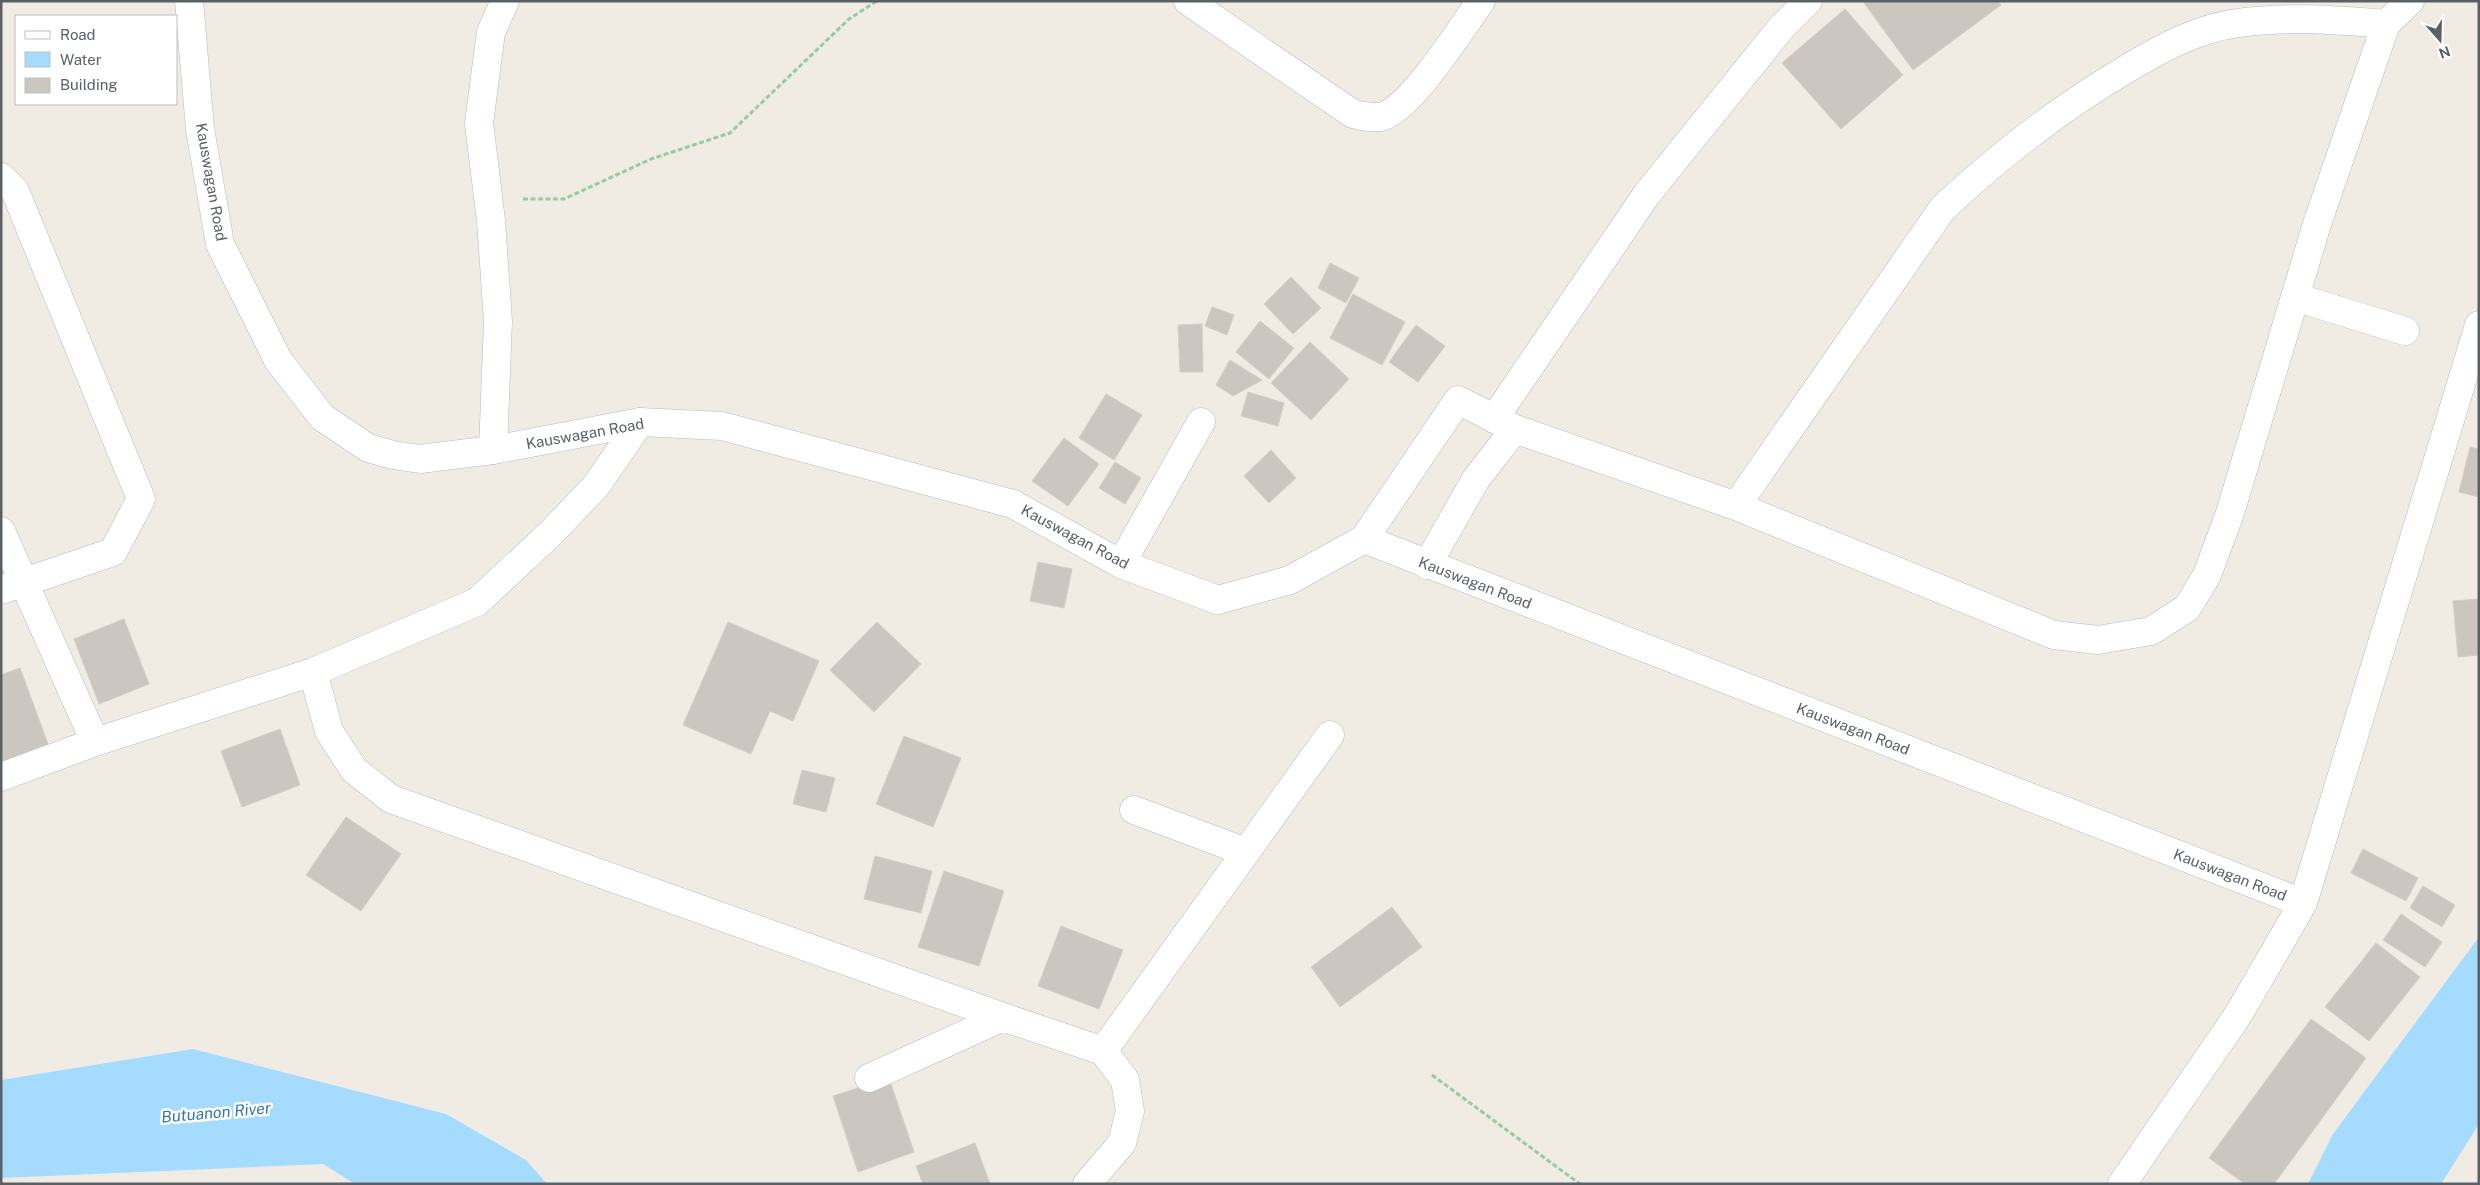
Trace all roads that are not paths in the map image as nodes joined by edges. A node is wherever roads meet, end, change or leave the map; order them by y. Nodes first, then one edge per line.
1 (189, 1) edge
2 (505, 1) edge
3 (1188, 1) edge
4 (1481, 1) edge
5 (1808, 1) edge
6 (2410, 1) edge
7 (2386, 24) junction
8 (1, 177) edge
9 (2295, 297) junction
10 (2479, 326) edge
11 (2405, 331) dead end
12 (640, 422) junction
13 (1201, 422) dead end
14 (1505, 424) junction
15 (493, 450) junction
16 (1736, 506) junction
17 (1, 531) edge
18 (1364, 539) junction
19 (1121, 564) junction
20 (1427, 565) junction
21 (13, 586) edge
22 (313, 672) junction
23 (1330, 735) dead end
24 (95, 742) junction
25 (1, 777) edge
26 (1134, 810) dead end
27 (1246, 852) junction
28 (2303, 903) junction
29 (1003, 1017) junction
30 (1103, 1051) junction
31 (869, 1078) dead end
32 (1087, 1184) edge
33 (2122, 1184) edge

1 - 15 street, Kauswagan Road
2 - 15 street
3 - 4 street
5 - 14 street
6 - 7 street
7 - 9 street
7 - 16 street
8 - 21 street
9 - 11 street
9 - 16 street
10 - 28 street
12 - 15 street, Kauswagan Road
12 - 19 street, Kauswagan Road
12 - 22 street
13 - 19 street
14 - 16 street
14 - 18 street
14 - 20 street
17 - 21 street
18 - 19 street, Kauswagan Road
18 - 20 street, Kauswagan Road
20 - 28 street, Kauswagan Road
21 - 24 street
22 - 24 street
22 - 29 street
23 - 27 street
24 - 25 street
26 - 27 street
27 - 30 street
28 - 33 street
29 - 30 street
29 - 31 street
30 - 32 street

